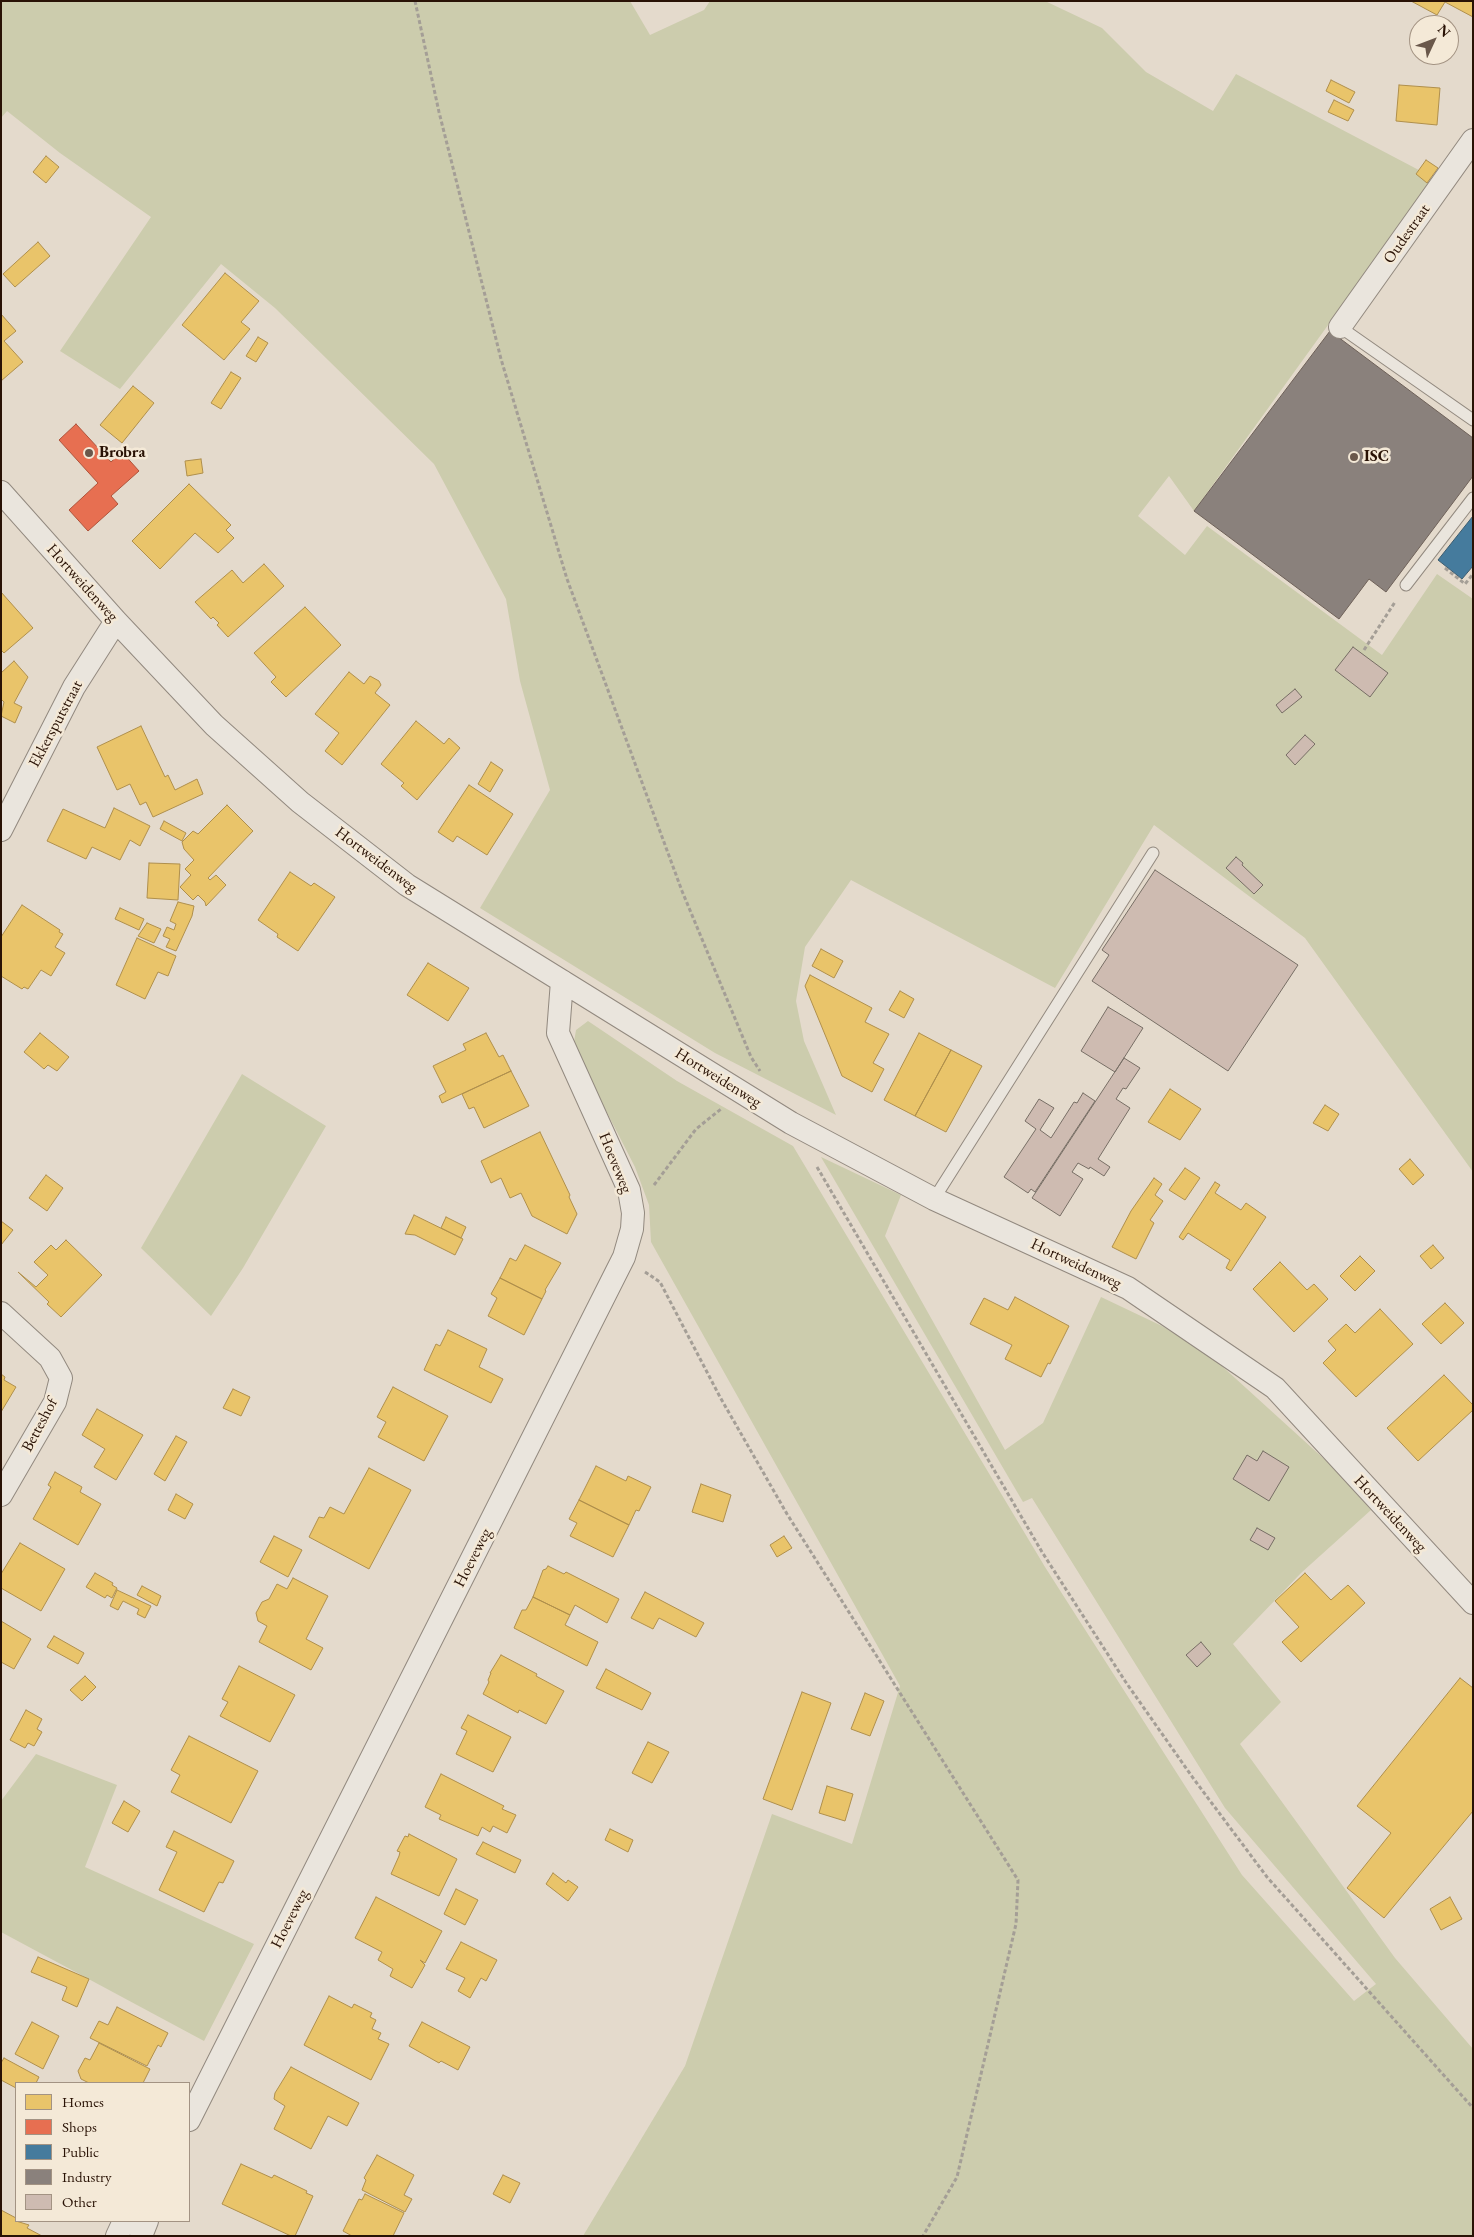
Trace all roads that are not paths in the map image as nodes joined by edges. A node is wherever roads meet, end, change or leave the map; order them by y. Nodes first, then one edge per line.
1 (1473, 140) edge
2 (1340, 326) joint
3 (1473, 420) edge
4 (1, 492) edge
5 (1473, 498) edge
6 (1406, 585) road end
7 (116, 621) junction
8 (1, 830) edge
9 (1153, 853) dead end
10 (562, 981) junction
11 (934, 1199) junction
12 (1, 1313) edge
13 (1, 1495) edge
14 (1473, 1603) edge
15 (190, 2118) edge
16 (124, 2222) edge
17 (146, 2222) edge
18 (117, 2236) edge
19 (141, 2236) edge

1 - 2 street, Oudestraat
2 - 3 lane
4 - 7 street, Hortweidenweg
5 - 6 lane
7 - 8 street, Ekkersputstraat
7 - 10 street, Hortweidenweg
9 - 11 lane
10 - 11 street, Hortweidenweg
10 - 15 street, Hoeveweg
11 - 14 street, Hortweidenweg
12 - 13 street, Betteshof
16 - 18 street
17 - 19 street

